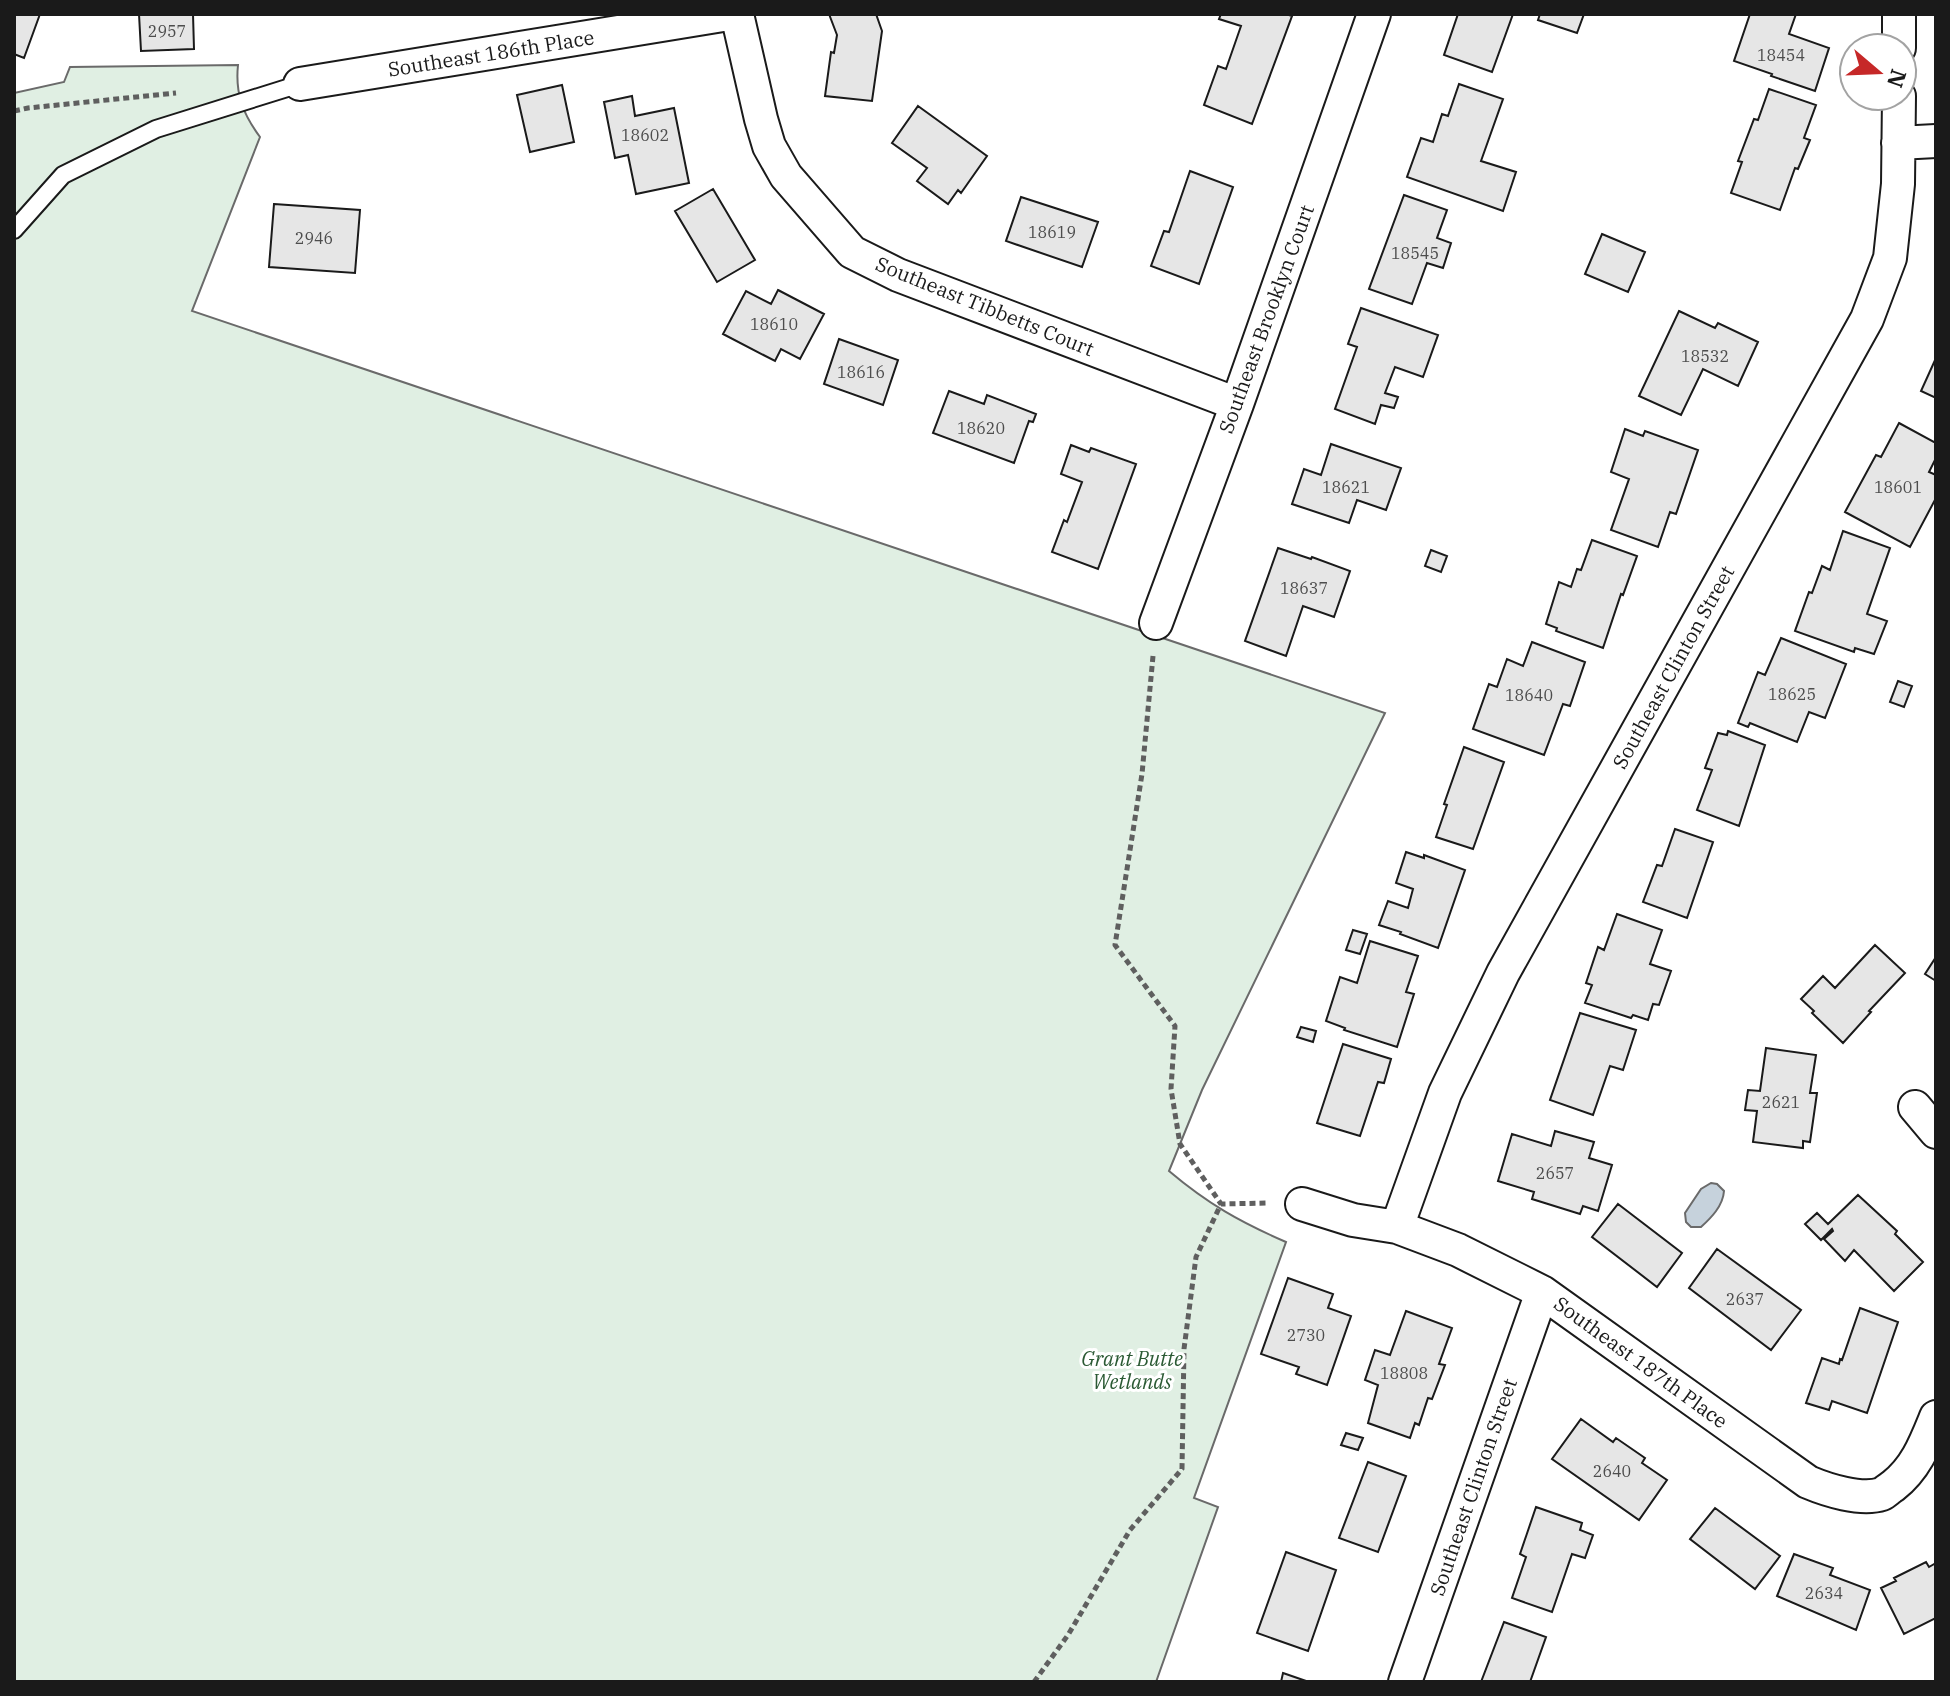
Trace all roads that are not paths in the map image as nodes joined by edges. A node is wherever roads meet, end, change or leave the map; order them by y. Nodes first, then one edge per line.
1 (729, 14) edge
2 (737, 14) edge
3 (1374, 14) edge
4 (300, 84) joint
5 (1899, 112) edge
6 (1936, 141) edge
7 (1898, 143) junction
8 (14, 230) edge
9 (1237, 404) junction
10 (1156, 623) road end
11 (1915, 1107) dead end
12 (1936, 1132) edge
13 (1302, 1204) road end
14 (1397, 1227) junction
15 (1542, 1292) junction
16 (1936, 1417) edge
17 (1405, 1682) edge

1 - 4 street, Southeast 186th Place
2 - 9 street, Southeast Tibbetts Court
3 - 9 street, Southeast Brooklyn Court
4 - 8 lane
5 - 7 street, Southeast Clinton Street
6 - 7 street
7 - 14 street, Southeast Clinton Street
9 - 10 street, Southeast Brooklyn Court
11 - 12 street
13 - 14 street, Southeast 187th Place
14 - 15 street, Southeast 187th Place
15 - 16 street, Southeast 187th Place
15 - 17 street, Southeast Clinton Street

